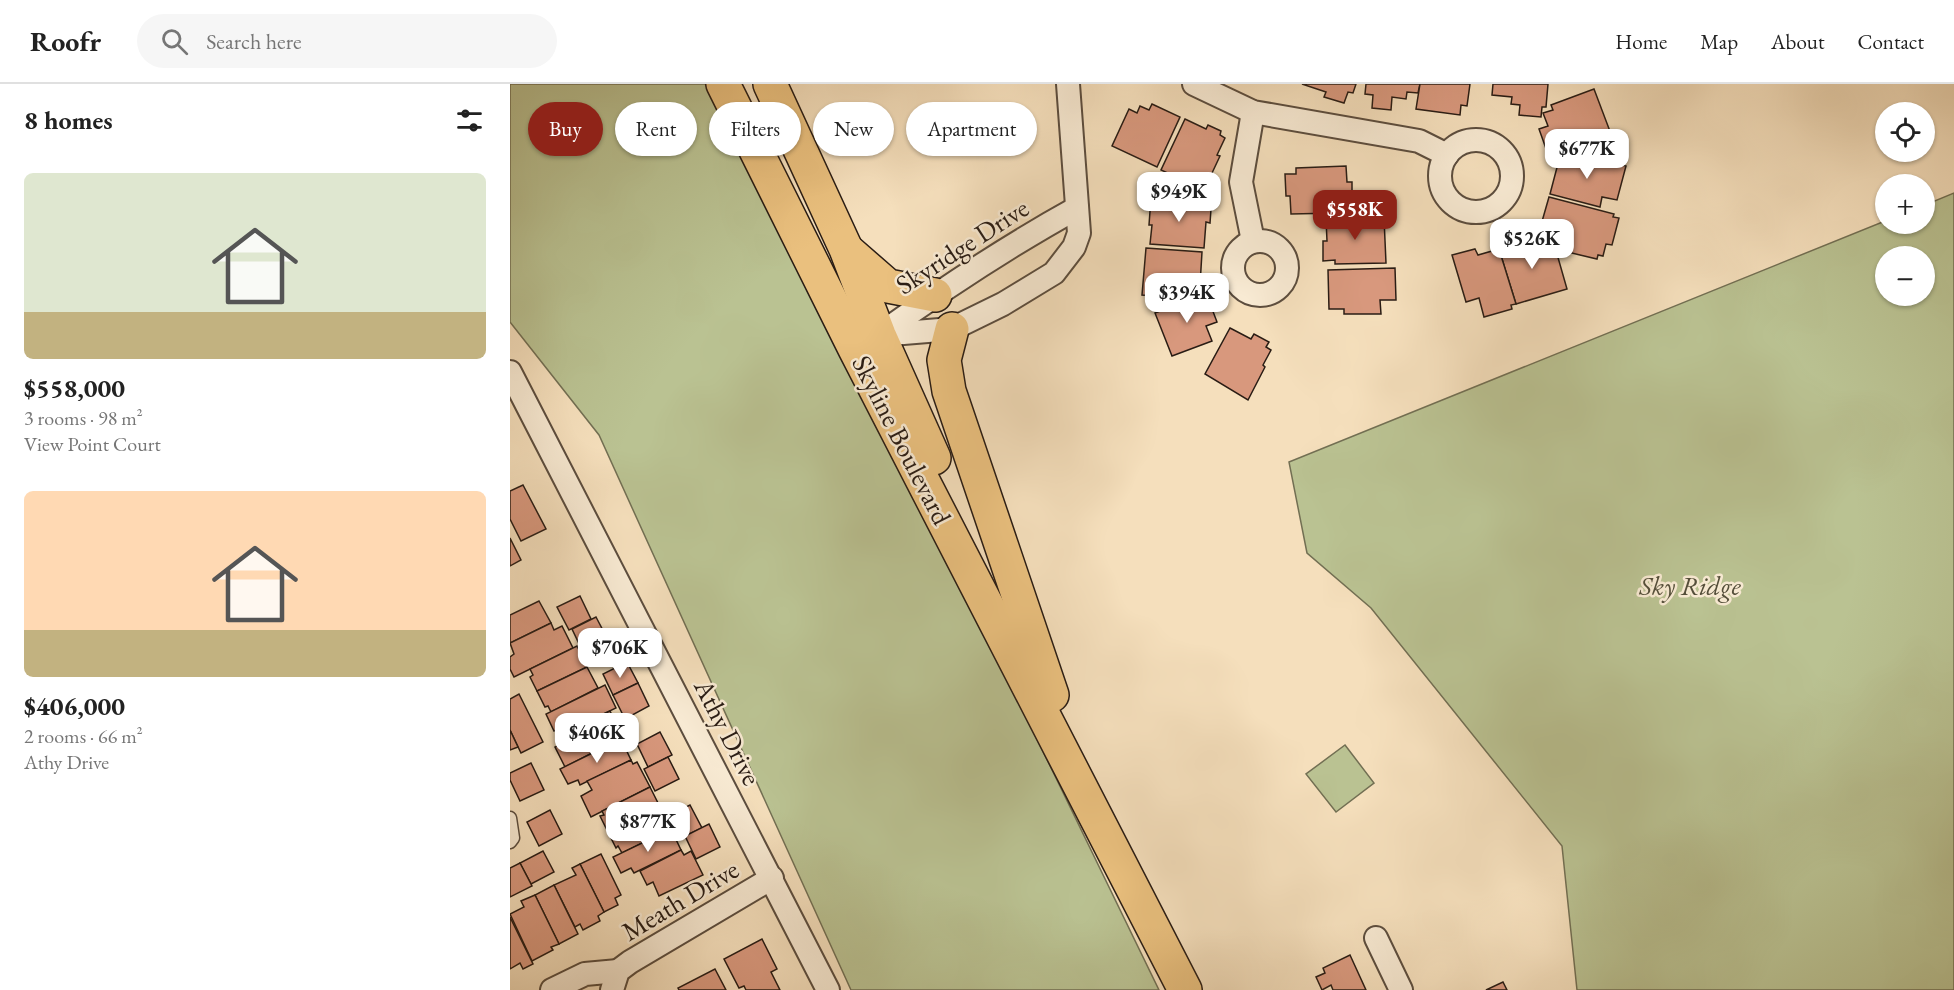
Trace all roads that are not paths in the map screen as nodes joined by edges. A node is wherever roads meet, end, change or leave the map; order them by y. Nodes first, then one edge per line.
1 (723, 84) edge
2 (770, 84) edge
3 (1068, 84) edge
4 (1194, 84) edge
5 (1253, 112) junction
6 (1447, 155) dead end
7 (1077, 208) junction
8 (1253, 241) dead end
9 (846, 249) junction
10 (935, 295) junction
11 (952, 329) junction
12 (867, 342) junction
13 (510, 372) edge
14 (1085, 793) junction
15 (510, 818) edge
16 (510, 842) edge
17 (772, 878) junction
18 (1376, 939) dead end
19 (615, 981) edge
20 (552, 990) edge
21 (828, 990) edge
22 (1185, 990) edge
23 (1401, 990) edge

1 - 12 main road, Skyline Boulevard
2 - 9 main road, Skyline Boulevard
3 - 7 street, Skyridge Drive
4 - 5 street
5 - 6 street
5 - 8 street
7 - 10 street, Skyridge Drive
7 - 11 street, Skyridge Drive
9 - 10 main road
9 - 12 main road, Skyline Boulevard
10 - 12 street, Skyridge Drive
11 - 12 street, Skyridge Drive
11 - 14 main road
12 - 14 main road, Skyline Boulevard
13 - 17 street, Athy Drive
14 - 22 main road, Skyline Boulevard
15 - 16 lane
17 - 19 street, Meath Drive
17 - 21 street, Athy Drive
18 - 23 street
19 - 20 street, Meath Drive

